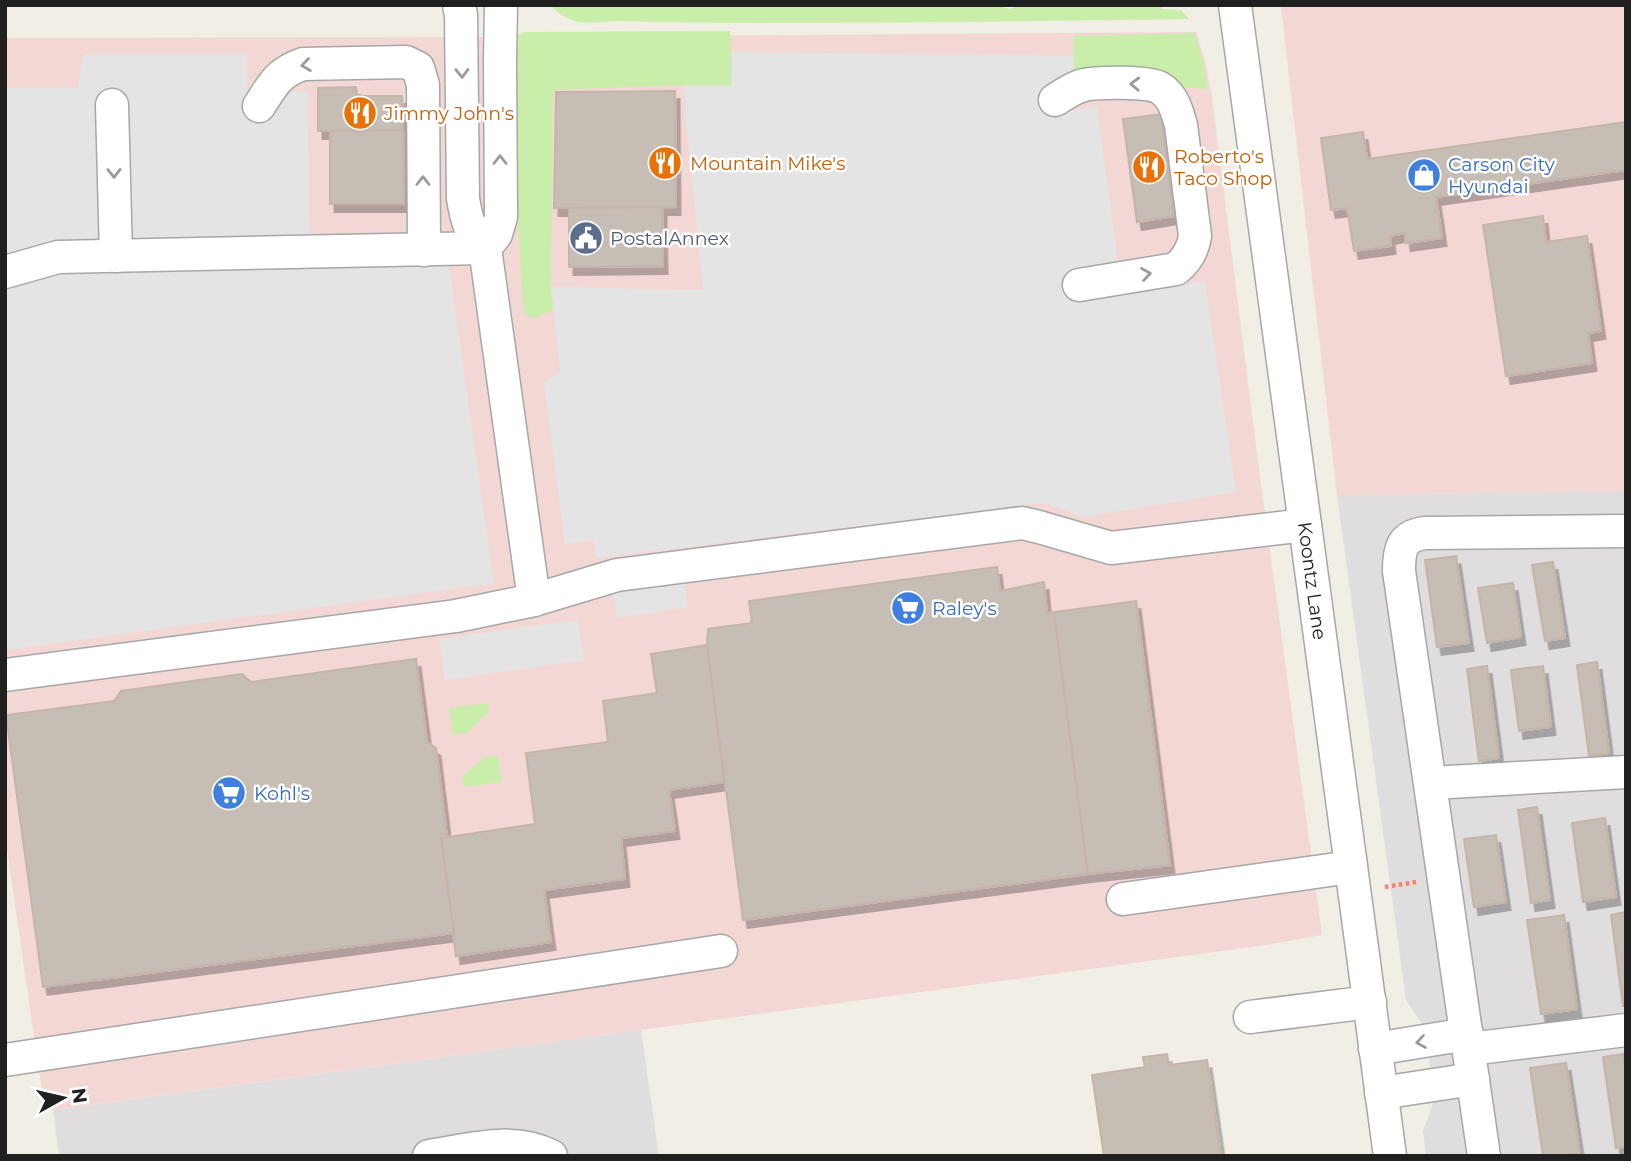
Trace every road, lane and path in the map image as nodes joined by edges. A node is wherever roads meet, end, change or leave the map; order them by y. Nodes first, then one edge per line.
1 (459, 5) edge
2 (501, 5) edge
3 (1235, 5) edge
4 (1055, 100) dead end
5 (112, 105) dead end
6 (259, 106) dead end
7 (485, 248) junction
8 (424, 250) junction
9 (116, 256) junction
10 (5, 272) edge
11 (1079, 285) dead end
12 (1305, 525) junction
13 (1626, 531) edge
14 (534, 600) junction
15 (5, 674) edge
16 (1626, 772) edge
17 (1431, 783) junction
18 (1351, 867) junction
19 (1123, 899) dead end
20 (721, 951) dead end
21 (1370, 1002) junction
22 (1250, 1017) dead end
23 (1626, 1030) edge
24 (1375, 1049) junction
25 (1470, 1054) junction
26 (5, 1060) edge
27 (1381, 1093) junction
28 (429, 1156) edge
29 (551, 1156) edge
30 (1390, 1156) edge
31 (1484, 1156) edge

1 -> 7 street
7 -> 2 street
3 - 12 street, Koontz Lane
11 -> 4 street
5 -> 9 street
8 -> 6 street
7 - 8 street
7 - 14 street
8 - 9 street
9 - 10 street
12 - 14 street
12 - 18 street, Koontz Lane
13 - 17 street
14 - 15 street
16 - 17 street
17 - 25 street
18 - 19 street
18 - 21 street, Koontz Lane
20 - 26 street
21 - 22 street
21 - 24 street, Koontz Lane
23 - 25 street
25 -> 24 street
24 - 27 street, Koontz Lane
25 - 27 street
25 - 31 street
27 - 30 street, Koontz Lane
28 - 29 street

